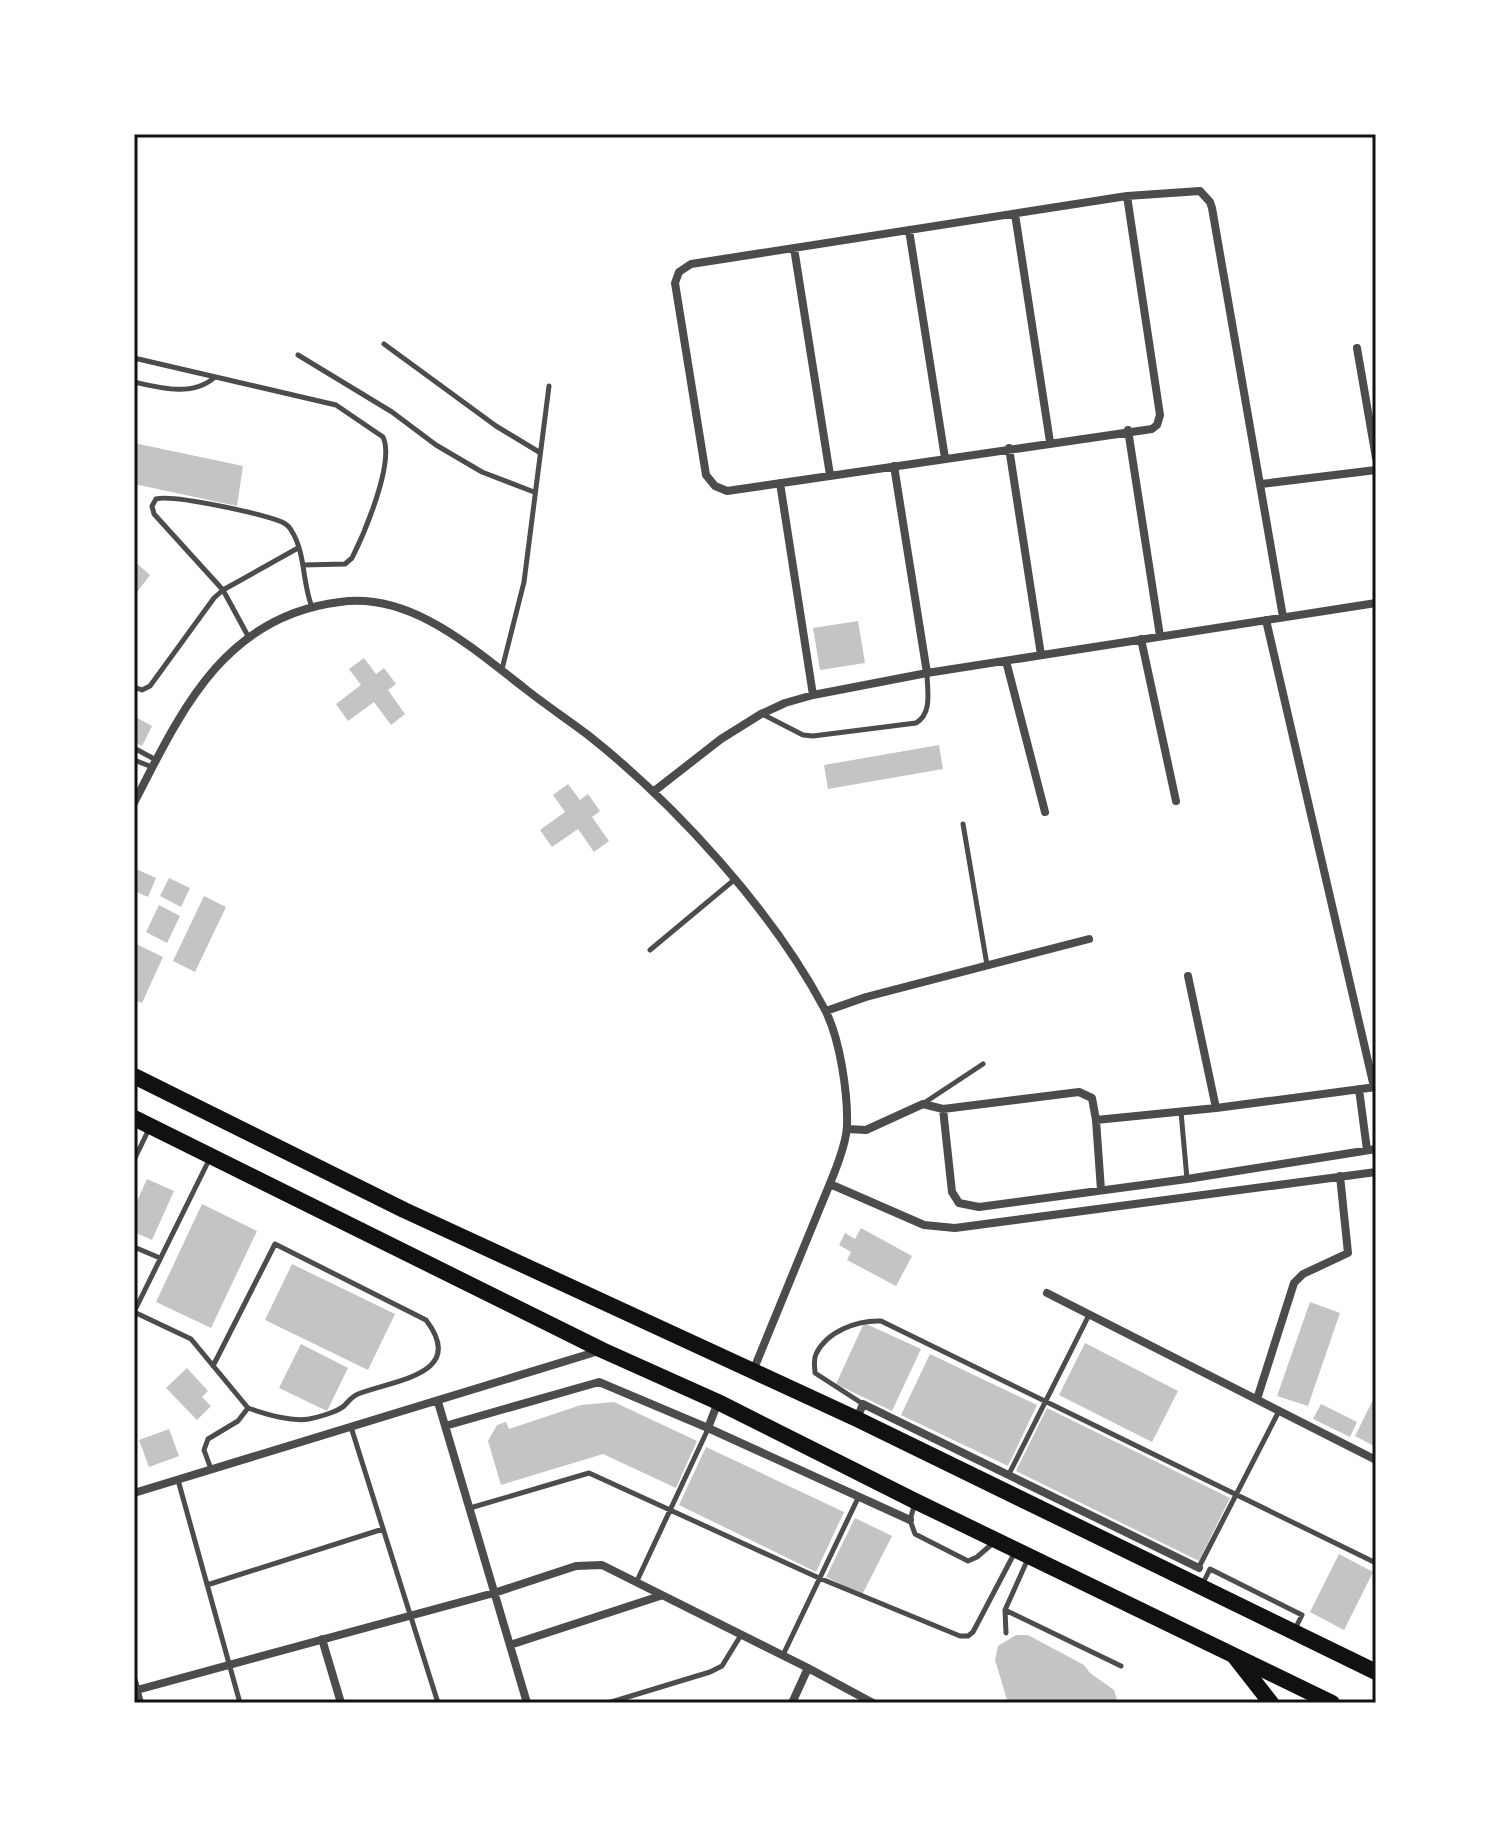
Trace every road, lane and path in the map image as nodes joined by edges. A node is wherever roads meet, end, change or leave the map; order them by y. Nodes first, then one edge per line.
1 (1127, 196) junction
2 (1015, 214) junction
3 (909, 230) junction
4 (794, 248) junction
5 (384, 344) dead end
6 (1357, 348) dead end
7 (298, 355) dead end
8 (134, 358) edge
9 (216, 377) junction
10 (134, 382) edge
11 (549, 386) dead end
12 (1128, 430) junction
13 (1050, 442) junction
14 (1009, 448) junction
15 (539, 452) junction
16 (945, 458) junction
17 (1376, 458) edge
18 (894, 466) junction
19 (1376, 470) edge
20 (830, 475) junction
21 (780, 483) junction
22 (1261, 484) junction
23 (534, 492) junction
24 (298, 548) junction
25 (303, 565) junction
26 (223, 590) junction
27 (1376, 603) edge
28 (312, 607) junction
29 (1283, 617) junction
30 (1266, 620) junction
31 (248, 636) junction
32 (1160, 636) junction
33 (1141, 639) junction
34 (1041, 655) junction
35 (1006, 661) junction
36 (502, 670) junction
37 (927, 673) junction
38 (134, 687) edge
39 (813, 695) junction
40 (761, 714) junction
41 (134, 748) edge
42 (134, 760) edge
43 (154, 764) junction
44 (653, 792) junction
45 (1176, 801) dead end
46 (134, 803) edge
47 (1045, 812) dead end
48 (963, 824) dead end
49 (734, 880) junction
50 (1089, 939) dead end
51 (650, 950) dead end
52 (987, 965) junction
53 (1188, 976) dead end
54 (826, 1011) junction
55 (983, 1064) dead end
56 (134, 1076) edge
57 (1375, 1087) edge
58 (1359, 1089) junction
59 (923, 1104) junction
60 (1216, 1108) junction
61 (943, 1109) junction
62 (1181, 1112) junction
63 (134, 1118) edge
64 (1096, 1120) junction
65 (151, 1126) junction
66 (847, 1129) junction
67 (1372, 1150) edge
68 (212, 1156) junction
69 (134, 1160) edge
70 (1376, 1172) edge
71 (1340, 1176) junction
72 (1187, 1179) junction
73 (830, 1184) junction
74 (1101, 1190) junction
75 (134, 1247) edge
76 (160, 1258) junction
77 (1047, 1293) dead end
78 (134, 1312) edge
79 (1090, 1314) junction
80 (602, 1350) junction
81 (213, 1366) junction
82 (753, 1371) junction
83 (1257, 1399) junction
84 (1046, 1401) junction
85 (438, 1402) junction
86 (718, 1402) junction
87 (248, 1408) junction
88 (1279, 1411) junction
89 (860, 1412) junction
90 (445, 1426) junction
91 (351, 1427) junction
92 (708, 1428) junction
93 (1376, 1460) edge
94 (211, 1469) junction
95 (1009, 1475) junction
96 (178, 1480) junction
97 (134, 1493) edge
98 (1236, 1494) junction
99 (859, 1496) junction
100 (915, 1501) junction
101 (470, 1509) junction
102 (669, 1511) junction
103 (910, 1520) junction
104 (383, 1529) junction
105 (995, 1540) junction
106 (1022, 1553) junction
107 (1376, 1563) edge
108 (1199, 1568) joint
109 (819, 1578) junction
110 (636, 1583) junction
111 (207, 1585) junction
112 (494, 1593) junction
113 (661, 1596) junction
114 (1005, 1610) junction
115 (410, 1615) junction
116 (1006, 1633) dead end
117 (741, 1635) junction
118 (322, 1639) junction
119 (510, 1645) junction
120 (1231, 1652) junction
121 (783, 1656) junction
122 (230, 1664) junction
123 (1121, 1666) dead end
124 (808, 1668) junction
125 (1376, 1672) edge
126 (135, 1685) edge
127 (140, 1703) edge
128 (240, 1703) edge
129 (341, 1703) edge
130 (438, 1703) edge
131 (527, 1703) edge
132 (608, 1703) edge
133 (792, 1703) edge
134 (873, 1703) edge
135 (1271, 1703) edge
136 (1332, 1703) edge

1 - 2 street
1 - 12 street
1 - 22 street
2 - 3 street
2 - 13 street
3 - 4 street
3 - 16 street
4 - 20 street
4 - 21 street
5 - 15 lane
6 - 17 street
7 - 23 lane
8 - 9 lane
9 - 10 lane
9 - 25 lane
11 - 15 lane
12 - 13 street
12 - 32 street
13 - 14 street
14 - 16 street
14 - 34 street
15 - 23 lane
16 - 18 street
18 - 20 street
18 - 37 street
19 - 22 street
20 - 21 street
21 - 39 street
22 - 29 street
23 - 36 lane
24 - 25 lane
24 - 26 lane
24 - 26 lane
25 - 28 lane
26 - 31 lane
26 - 38 lane
27 - 29 street
28 - 31 street
28 - 36 street
29 - 30 street
30 - 32 street
30 - 57 street
31 - 43 street
32 - 33 street
33 - 34 street
33 - 45 street
34 - 35 street
35 - 37 street
35 - 47 street
36 - 44 street
37 - 39 street
37 - 40 lane
39 - 40 street
40 - 44 street
41 - 43 lane
42 - 43 lane
43 - 46 street
44 - 49 street
48 - 52 lane
49 - 51 lane
49 - 54 street
50 - 52 street
52 - 54 street
53 - 60 street
54 - 66 street
55 - 59 lane
56 - 82 highway
57 - 58 street
58 - 60 street
58 - 67 street
59 - 61 street
59 - 66 street
60 - 62 street
61 - 64 street
61 - 74 street
62 - 64 street
62 - 72 lane
63 - 65 highway
64 - 74 street
65 - 68 highway
65 - 69 lane
66 - 73 street
67 - 72 street
68 - 76 lane
68 - 80 highway
70 - 71 street
71 - 73 street
71 - 83 street
72 - 74 street
73 - 82 street
75 - 76 lane
76 - 78 lane
77 - 79 street
78 - 81 lane
79 - 83 street
79 - 84 lane
80 - 85 street
80 - 86 highway
81 - 87 lane
81 - 87 lane
82 - 89 highway
83 - 88 street
84 - 89 lane
84 - 95 lane
84 - 98 lane
85 - 90 street
85 - 91 street
86 - 92 street
86 - 100 highway
87 - 94 lane
88 - 93 street
88 - 98 lane
89 - 95 street
89 - 125 highway
90 - 92 street
90 - 101 street
91 - 94 street
91 - 104 lane
92 - 99 street
92 - 102 lane
94 - 96 street
95 - 108 street
96 - 97 street
96 - 111 lane
98 - 107 lane
98 - 108 lane
99 - 103 street
99 - 109 lane
100 - 103 lane
100 - 105 highway
101 - 102 lane
101 - 112 street
102 - 109 lane
102 - 110 lane
103 - 105 lane
104 - 111 lane
104 - 115 lane
105 - 106 highway
106 - 109 lane
106 - 114 lane
106 - 120 highway
109 - 121 lane
110 - 112 street
110 - 113 street
111 - 122 lane
112 - 115 street
112 - 119 street
113 - 117 street
113 - 119 street
114 - 116 lane
114 - 123 lane
115 - 118 street
115 - 130 lane
117 - 121 street
117 - 132 lane
118 - 122 street
118 - 129 street
119 - 131 street
120 - 135 highway
120 - 136 highway
121 - 124 street
122 - 126 street
122 - 128 lane
124 - 133 street
124 - 134 street
126 - 127 street

